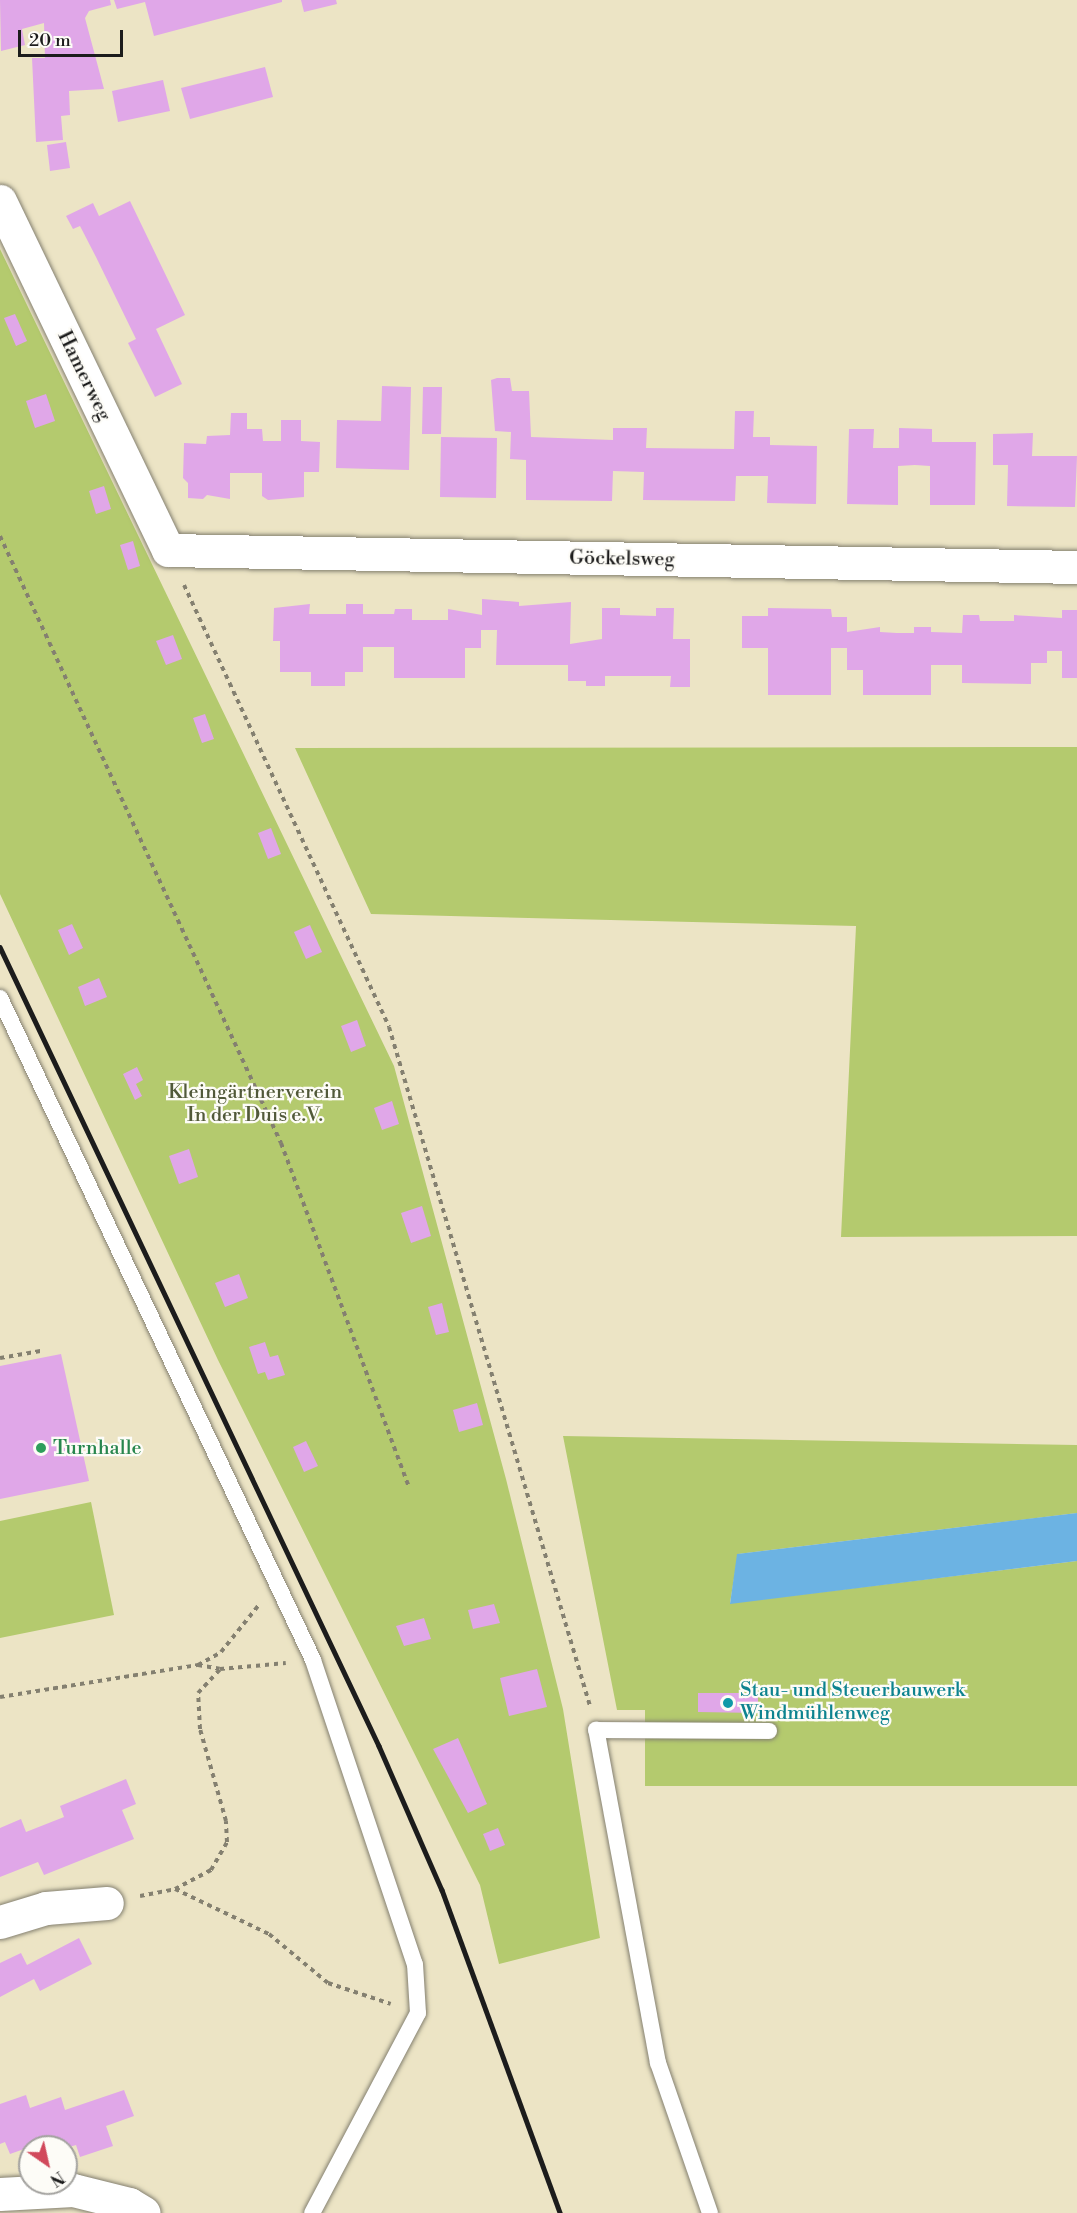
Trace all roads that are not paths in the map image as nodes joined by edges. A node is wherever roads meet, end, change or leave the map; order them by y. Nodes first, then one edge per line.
1 (0, 201) edge
2 (168, 550) joint
3 (1077, 567) edge
4 (0, 998) edge
5 (769, 1731) dead end
6 (107, 1903) road end
7 (0, 1922) edge
8 (0, 2194) edge
9 (144, 2213) edge
10 (312, 2213) edge
11 (710, 2213) edge

1 - 2 street, Hamerweg
2 - 3 street, Göckelsweg
4 - 10 lane
5 - 11 lane
6 - 7 street
8 - 9 street

